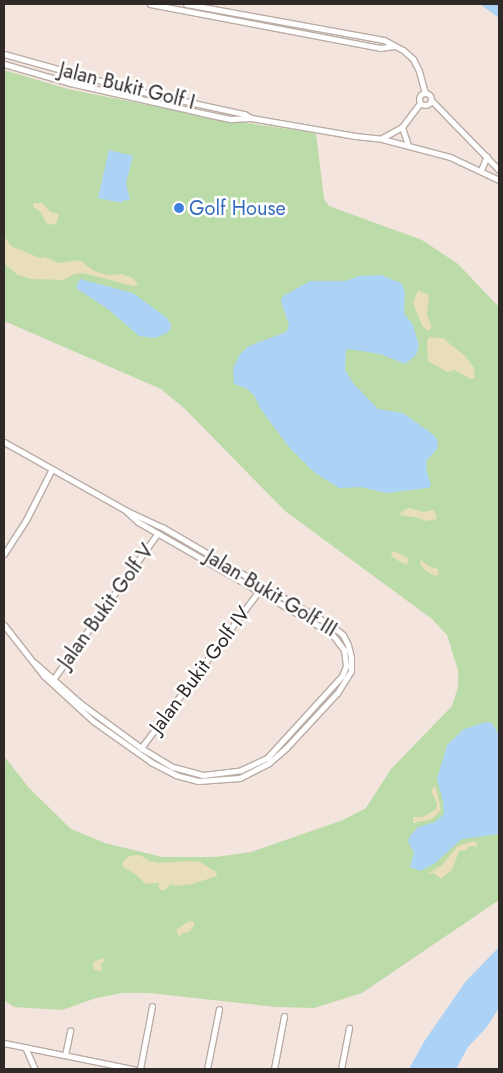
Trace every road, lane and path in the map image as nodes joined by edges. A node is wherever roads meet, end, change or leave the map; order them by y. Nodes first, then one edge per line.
1 (150, 4) edge
2 (186, 4) edge
3 (394, 46) junction
4 (4, 54) edge
5 (4, 64) edge
6 (425, 93) junction
7 (431, 100) junction
8 (420, 103) junction
9 (251, 118) junction
10 (402, 127) junction
11 (382, 139) junction
12 (408, 145) junction
13 (488, 156) junction
14 (480, 170) junction
15 (499, 170) edge
16 (499, 180) edge
17 (4, 442) edge
18 (52, 469) junction
19 (127, 511) junction
20 (158, 533) junction
21 (4, 554) edge
22 (258, 592) junction
23 (4, 625) edge
24 (32, 661) junction
25 (54, 678) junction
26 (141, 748) junction
27 (152, 1006) dead end
28 (219, 1010) dead end
29 (284, 1016) dead end
30 (349, 1028) dead end
31 (70, 1030) dead end
32 (4, 1043) edge
33 (25, 1047) junction
34 (65, 1055) junction
35 (35, 1069) edge
36 (133, 1069) edge
37 (140, 1069) edge
38 (207, 1069) edge
39 (274, 1069) edge
40 (341, 1069) edge

1 - 3 street
2 - 3 street
3 - 6 street
4 - 9 street, Jalan Bukit Golf I
5 - 9 street, Jalan Bukit Golf I
6 - 7 street
6 - 8 street
7 - 8 street
7 - 13 street
8 - 10 street
9 - 11 street, Jalan Bukit Golf I
10 - 11 street
10 - 12 street
11 - 12 street, Jalan Bukit Golf I
12 - 14 street, Jalan Bukit Golf I
13 - 14 street
13 - 15 street
14 - 16 street, Jalan Bukit Golf I
17 - 18 street, Jalan Bukit Golf III
18 - 19 street, Jalan Bukit Golf III
18 - 21 street
19 - 20 street, Jalan Bukit Golf III
19 - 24 street, Jalan Bukit Golf III
20 - 22 street, Jalan Bukit Golf III
20 - 25 street, Jalan Bukit Golf V
22 - 26 street, Jalan Bukit Golf IV
22 - 26 street, Jalan Bukit Golf III
23 - 24 street, Jalan Bukit Golf III
24 - 25 street, Jalan Bukit Golf III
25 - 26 street, Jalan Bukit Golf III
27 - 37 street
28 - 38 street
29 - 39 street
30 - 40 street
31 - 34 street
32 - 33 street
33 - 34 street
33 - 35 street
34 - 36 street

